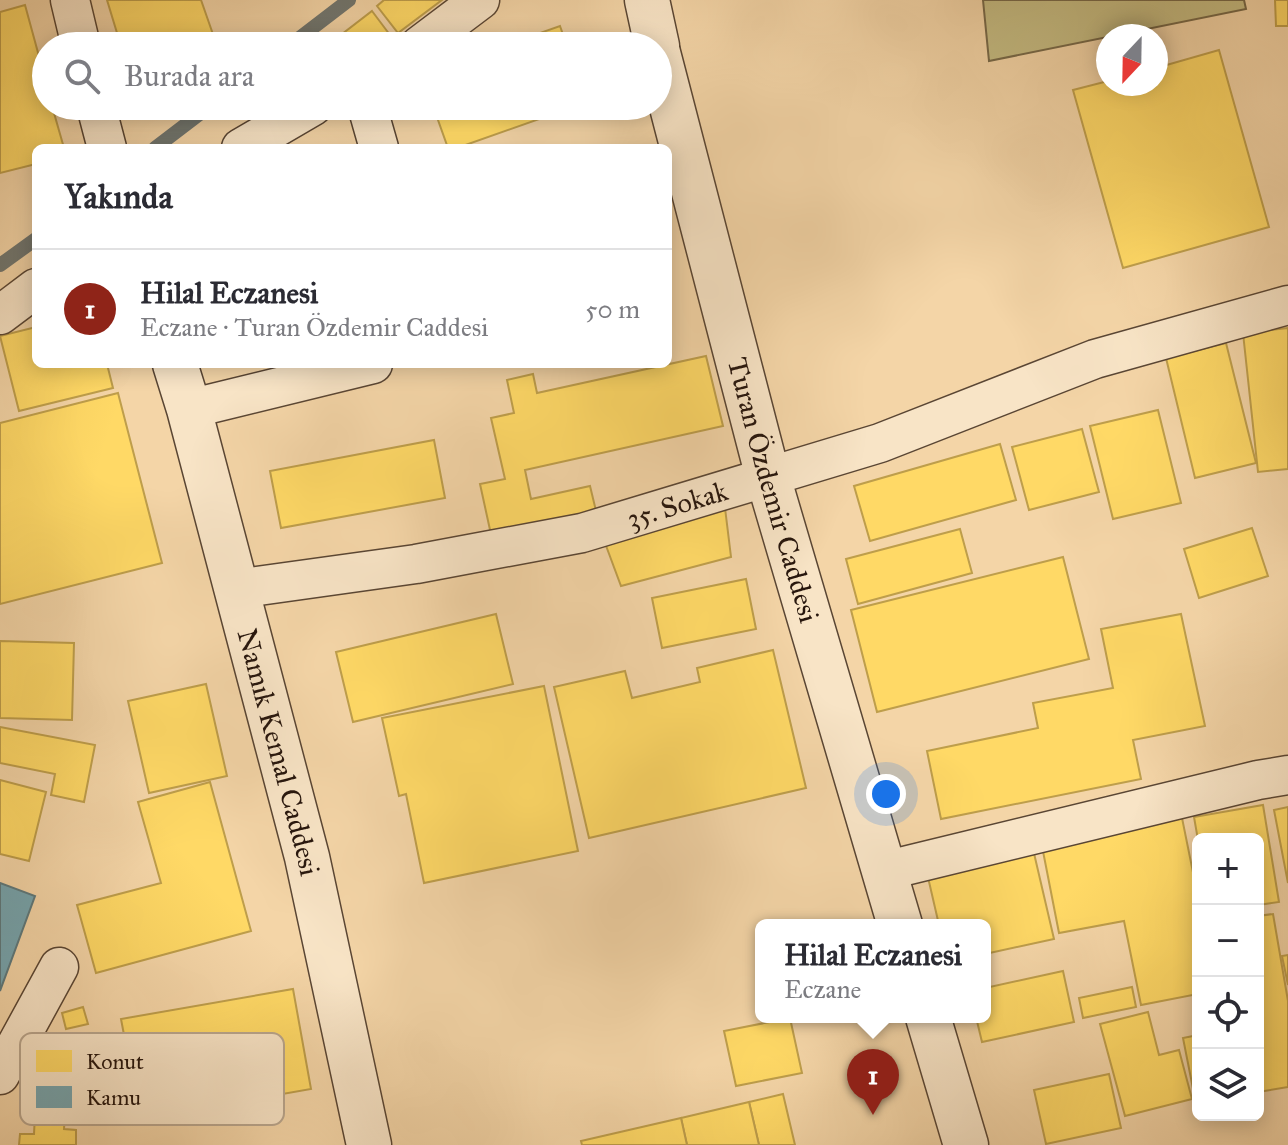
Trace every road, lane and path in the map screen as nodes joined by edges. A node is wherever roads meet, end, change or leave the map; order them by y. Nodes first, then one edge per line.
1 (70, 0) edge
2 (480, 0) edge
3 (647, 0) edge
4 (78, 32) edge
5 (438, 32) edge
6 (654, 32) edge
7 (672, 107) edge
8 (100, 120) edge
9 (289, 120) edge
10 (371, 120) edge
11 (106, 144) edge
12 (248, 144) edge
13 (378, 144) edge
14 (32, 291) edge
15 (1288, 305) edge
16 (0, 315) edge
17 (176, 368) edge
18 (357, 368) edge
19 (189, 409) junction
20 (768, 477) junction
21 (236, 589) junction
22 (1288, 775) edge
23 (884, 871) junction
24 (898, 919) edge
25 (59, 967) dead end
26 (930, 1023) edge
27 (23, 1033) edge
28 (20, 1038) edge
29 (0, 1075) edge
30 (369, 1145) edge
31 (966, 1145) edge

1 - 4 street
2 - 5 street
3 - 6 street
7 - 20 street, Turan Özdemir Caddesi
8 - 11 street
9 - 12 street
10 - 13 street
14 - 16 street
15 - 20 street, 35. Sokak
17 - 19 street, Namık Kemal Caddesi
18 - 19 street
19 - 21 street, Namık Kemal Caddesi
20 - 21 street, 35. Sokak
20 - 23 street, Turan Özdemir Caddesi
21 - 30 street, Namık Kemal Caddesi
22 - 23 street
23 - 24 street, Turan Özdemir Caddesi
25 - 27 street
26 - 31 street
28 - 29 street

